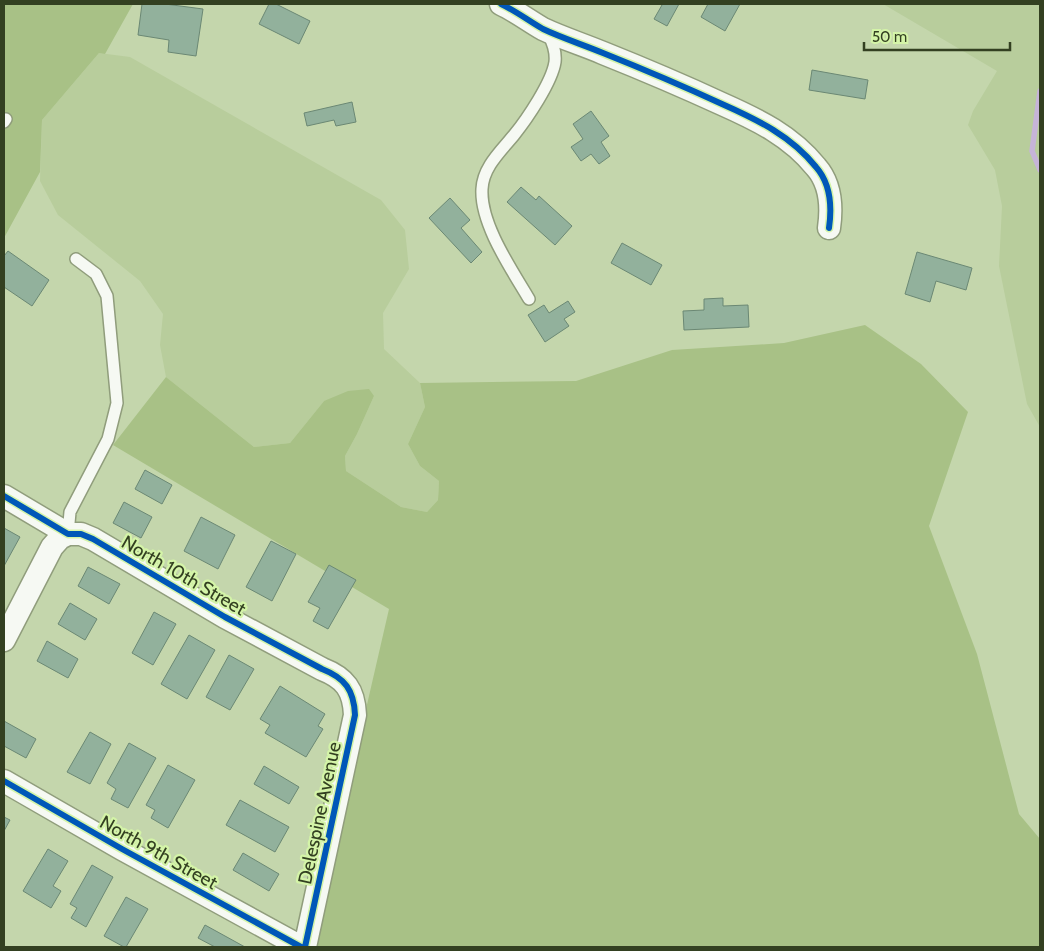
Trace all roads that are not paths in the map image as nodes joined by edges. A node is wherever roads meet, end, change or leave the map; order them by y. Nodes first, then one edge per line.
1 (501, 4) edge
2 (544, 29) junction
3 (829, 228) dead end
4 (76, 259) dead end
5 (529, 300) dead end
6 (4, 496) edge
7 (68, 534) junction
8 (4, 640) edge
9 (347, 686) joint
10 (4, 781) edge
11 (301, 947) edge
12 (305, 947) edge

1 - 2 street
2 - 3 street
2 - 5 lane
4 - 7 lane
6 - 7 street, North 10th Street
7 - 8 street
7 - 9 street, North 10th Street
9 - 12 street, Delespine Avenue
10 - 11 street, North 9th Street

